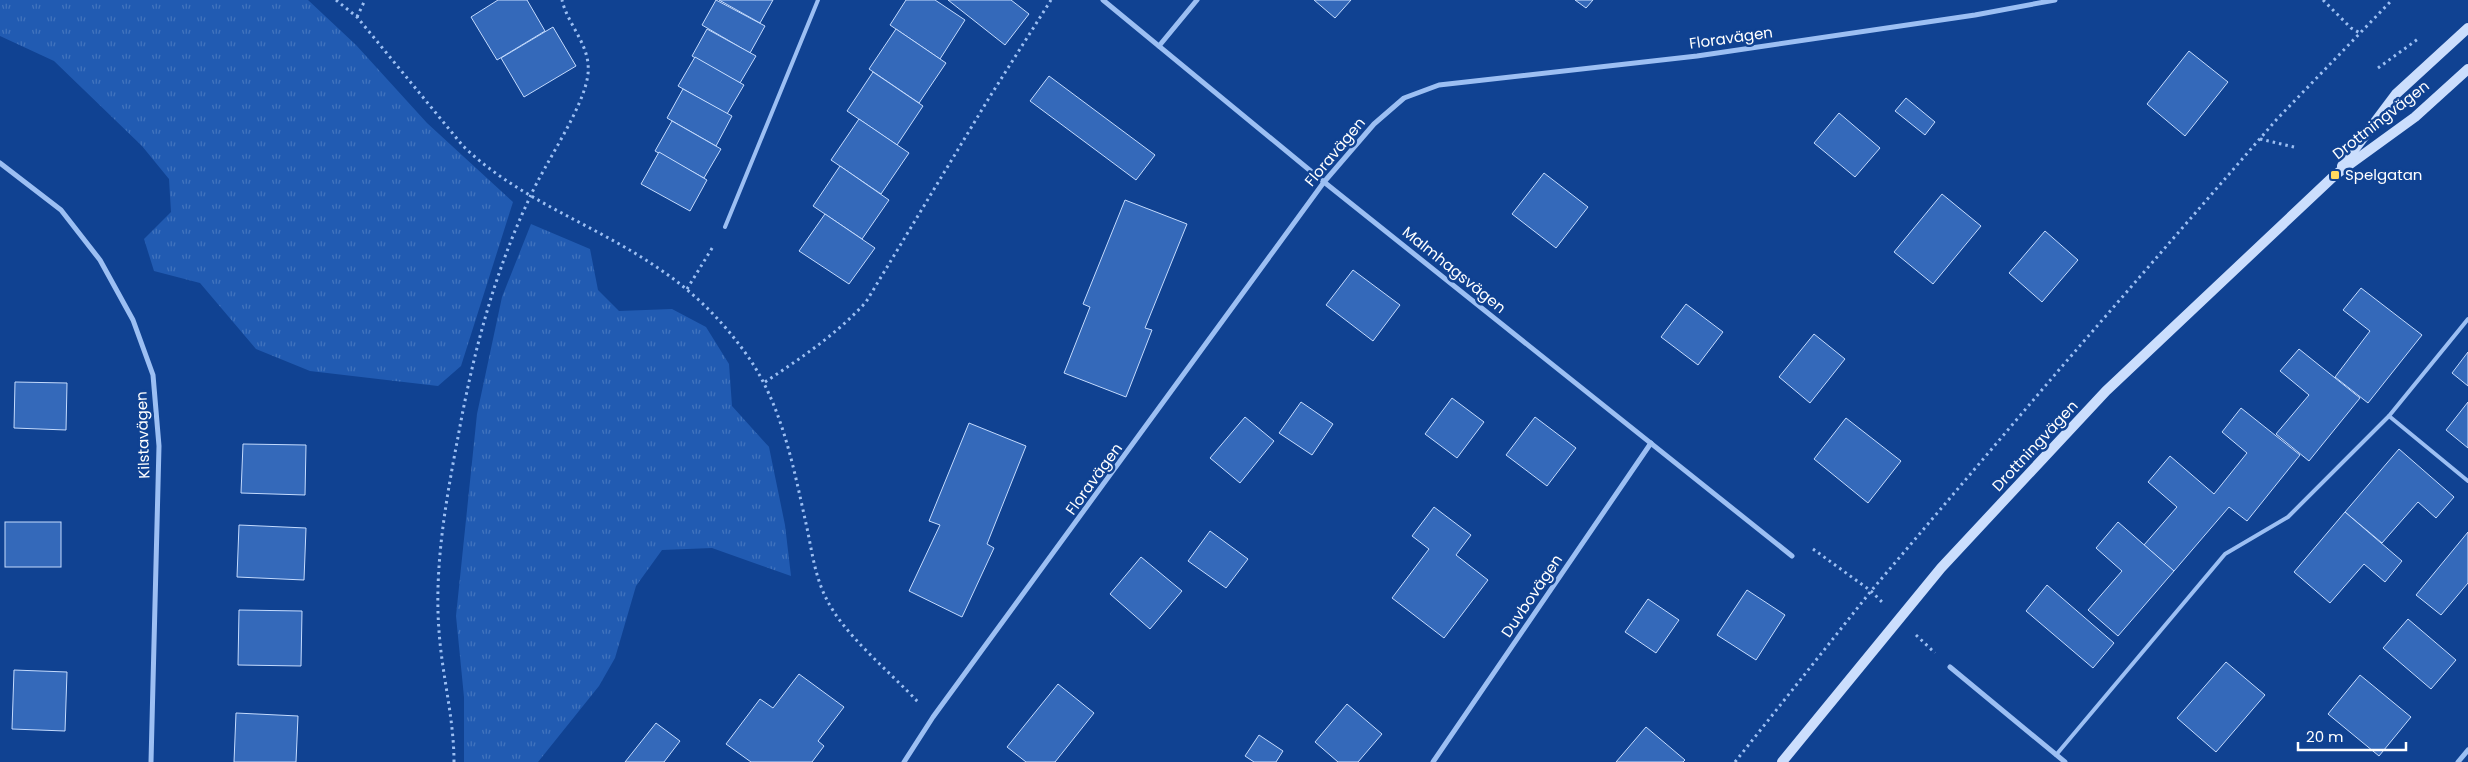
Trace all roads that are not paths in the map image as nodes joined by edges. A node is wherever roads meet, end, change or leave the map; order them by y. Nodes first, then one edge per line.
1 (818, 0) edge
2 (1103, 0) edge
3 (1197, 0) edge
4 (2054, 0) edge
5 (2468, 28) edge
6 (1159, 46) junction
7 (2468, 69) edge
8 (0, 163) edge
9 (2335, 174) junction
10 (1324, 182) junction
11 (725, 227) road end
12 (2468, 319) edge
13 (2389, 416) junction
14 (1651, 443) junction
15 (2468, 481) edge
16 (1792, 556) road end
17 (1950, 667) dead end
18 (2468, 750) edge
19 (2056, 755) junction
20 (151, 762) edge
21 (904, 762) edge
22 (1433, 762) edge
23 (1782, 762) edge
24 (2064, 762) edge
25 (2458, 762) edge

1 - 11 lane
2 - 6 street, Malmhagsvägen
3 - 6 street
4 - 10 street, Floravägen
5 - 9 main road, Drottningvägen
6 - 10 street, Malmhagsvägen
7 - 9 main road, Drottningvägen
8 - 20 street, Kilstavägen
9 - 23 main road, Drottningvägen
10 - 14 street, Malmhagsvägen
10 - 21 street, Floravägen
12 - 13 lane
13 - 15 lane
13 - 19 lane
14 - 16 street, Malmhagsvägen
14 - 22 street, Duvbovägen
17 - 19 street
18 - 25 street
19 - 24 street

